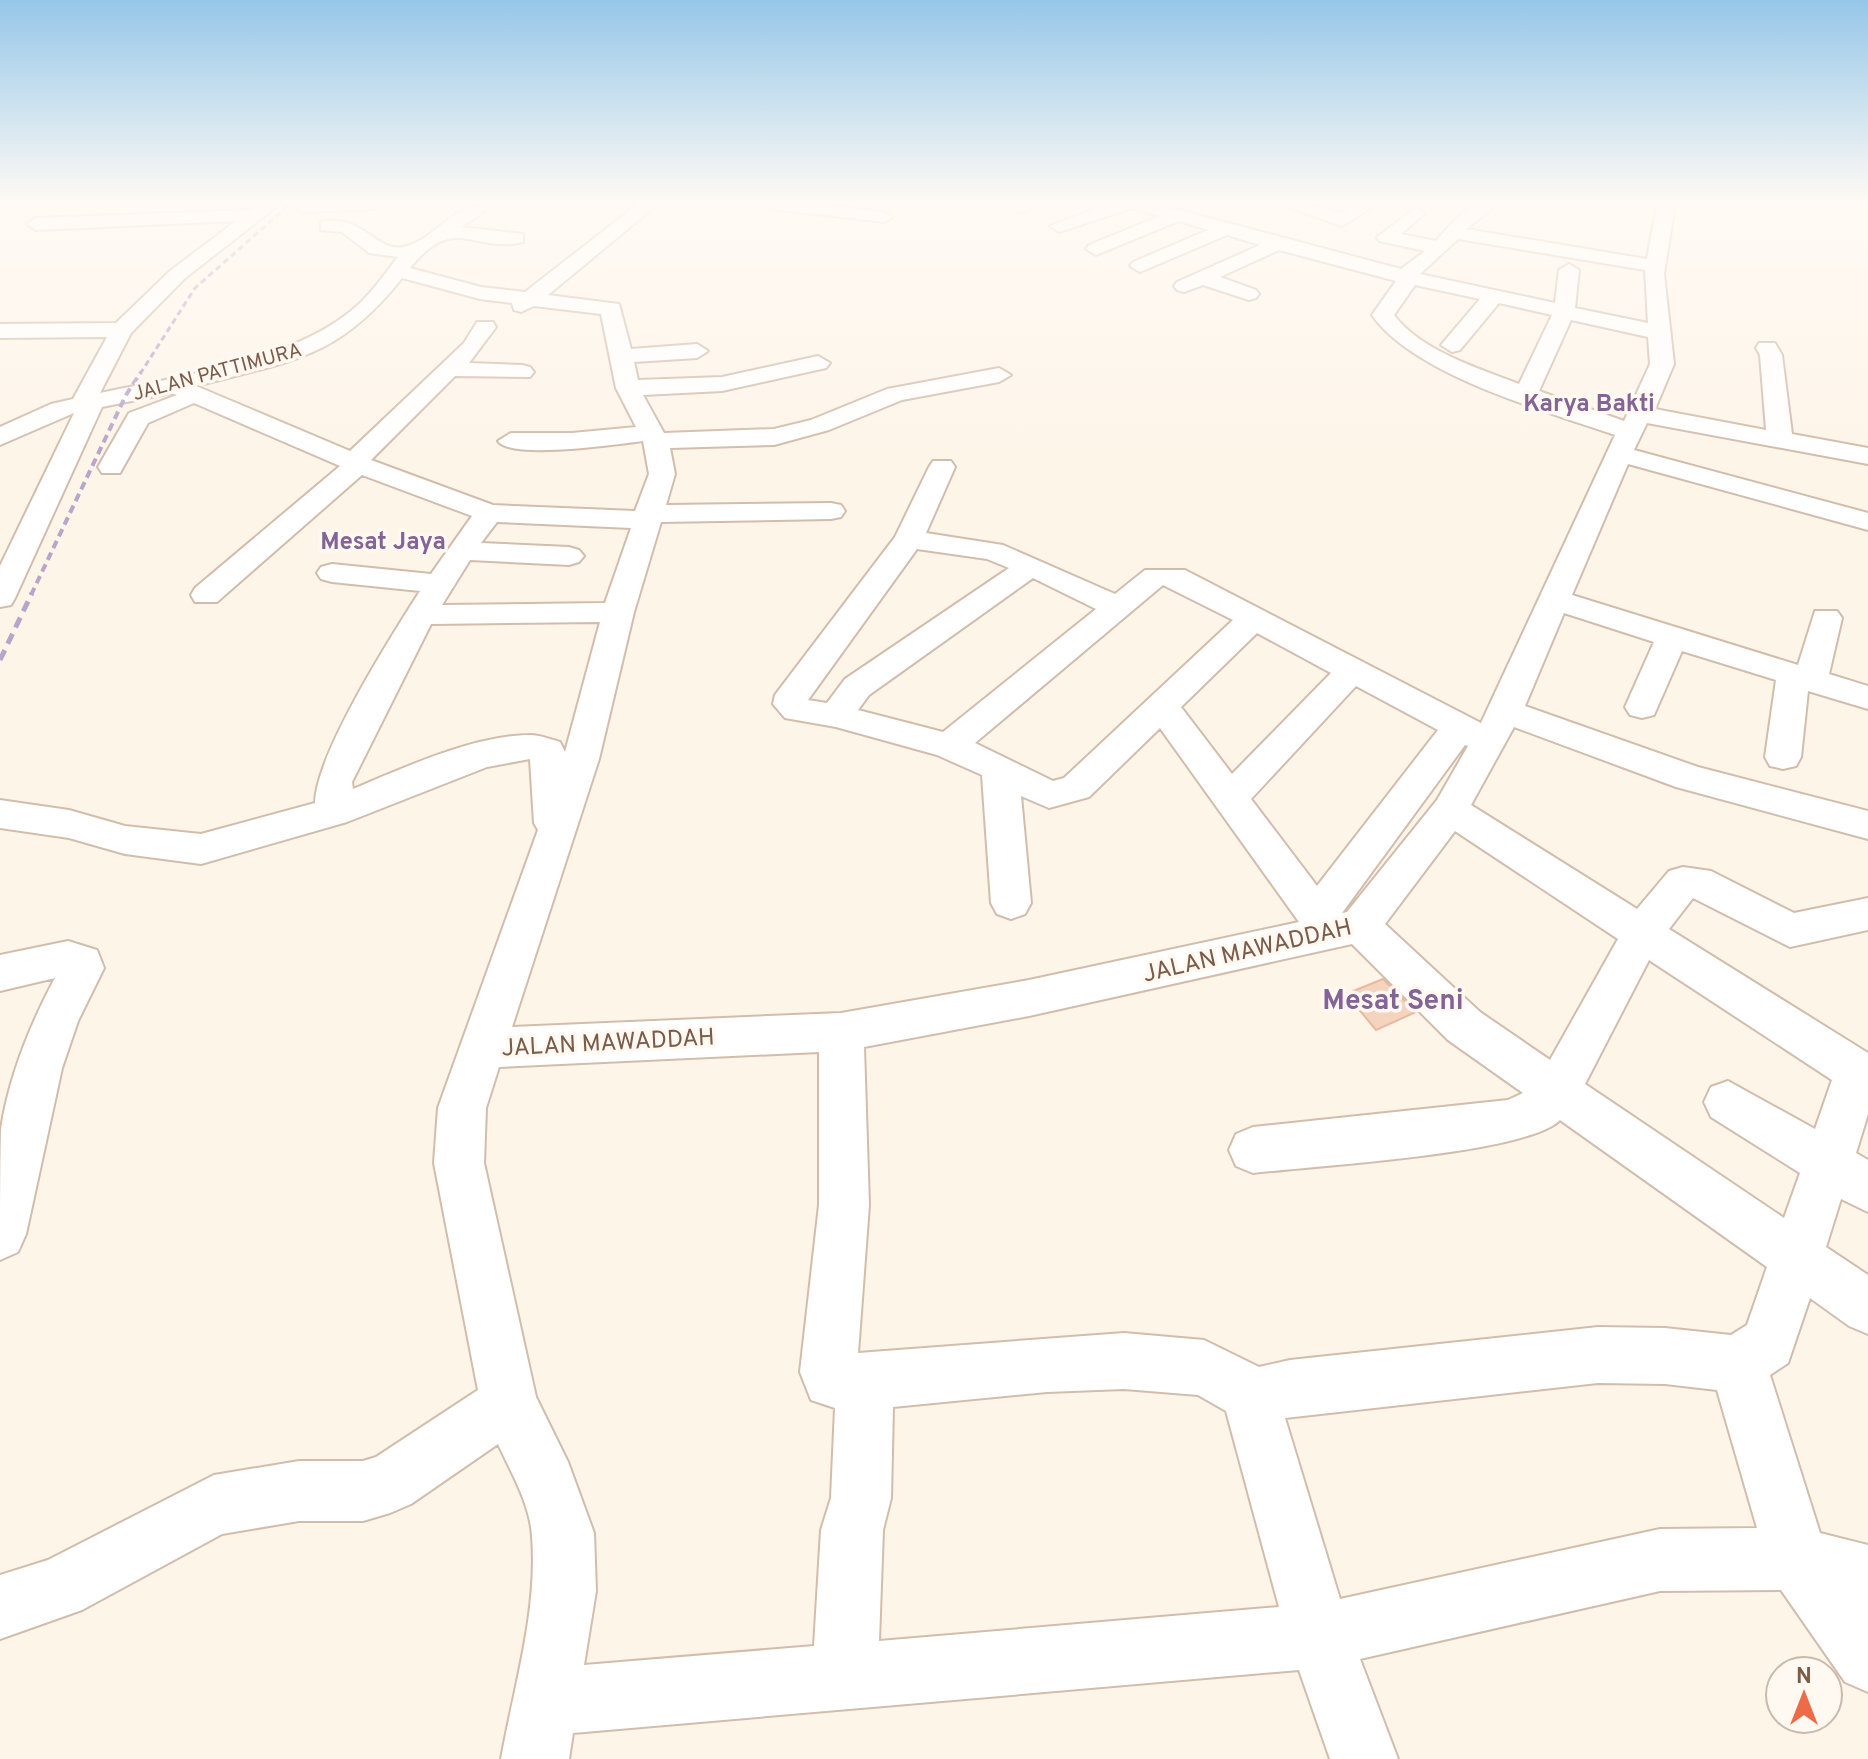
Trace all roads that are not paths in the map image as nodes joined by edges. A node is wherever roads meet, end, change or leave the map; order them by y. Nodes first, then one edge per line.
1 (165, 286) edge
2 (384, 286) edge
3 (450, 286) edge
4 (547, 286) edge
5 (1211, 286) edge
6 (1402, 286) edge
7 (1429, 286) edge
8 (1567, 286) edge
9 (1657, 286) edge
10 (1249, 294) dead end
11 (1493, 297) junction
12 (531, 299) junction
13 (1564, 312) junction
14 (512, 314) dead end
15 (485, 327) dead end
16 (122, 330) junction
17 (0, 331) edge
18 (1661, 333) junction
19 (1452, 345) dead end
20 (1767, 348) dead end
21 (697, 351) dead end
22 (621, 356) junction
23 (818, 363) dead end
24 (450, 369) junction
25 (522, 372) dead end
26 (999, 375) dead end
27 (628, 388) junction
28 (186, 390) junction
29 (1526, 394) junction
30 (87, 403) junction
31 (48, 414) junction
32 (0, 416) edge
33 (1630, 433) junction
34 (0, 437) edge
35 (653, 437) junction
36 (1780, 440) junction
37 (511, 441) dead end
38 (1868, 456) edge
39 (356, 463) junction
40 (111, 467) dead end
41 (942, 467) dead end
42 (831, 511) dead end
43 (489, 513) junction
44 (646, 517) junction
45 (1868, 522) edge
46 (909, 539) junction
47 (459, 551) junction
48 (569, 556) dead end
49 (1031, 566) junction
50 (332, 573) dead end
51 (436, 584) junction
52 (206, 595) dead end
53 (0, 598) edge
54 (1555, 600) junction
55 (1117, 607) junction
56 (618, 612) junction
57 (419, 615) junction
58 (1254, 618) junction
59 (1826, 618) dead end
60 (1672, 637) junction
61 (1352, 671) junction
62 (1802, 678) junction
63 (1868, 698) edge
64 (1160, 704) junction
65 (1642, 707) dead end
66 (836, 716) junction
67 (1484, 727) junction
68 (949, 746) junction
69 (1783, 757) dead end
70 (1000, 768) junction
71 (1231, 797) junction
72 (334, 801) junction
73 (1450, 810) junction
74 (0, 814) edge
75 (1868, 825) edge
76 (555, 843) junction
77 (1011, 903) dead end
78 (1868, 914) edge
79 (1336, 925) junction
80 (1642, 933) junction
81 (0, 973) edge
82 (841, 1032) junction
83 (481, 1048) junction
84 (1863, 1075) edge
85 (1558, 1090) junction
86 (1728, 1102) dead end
87 (1253, 1150) dead end
88 (1848, 1176) edge
89 (6, 1186) edge
90 (0, 1234) edge
91 (1795, 1257) junction
92 (1868, 1307) edge
93 (1738, 1364) junction
94 (865, 1381) junction
95 (1256, 1396) junction
96 (509, 1403) junction
97 (1797, 1559) junction
98 (1868, 1576) edge
99 (0, 1607) edge
100 (1319, 1636) junction
101 (1868, 1659) edge
102 (845, 1677) junction
103 (541, 1730) edge
104 (1364, 1759) edge

1 - 16 street
2 - 28 street, JALAN PATTIMURA
3 - 12 street
4 - 12 street
5 - 10 street
6 - 29 street
7 - 11 street
8 - 13 street
9 - 18 street, JALAN MAWADDAH
11 - 13 street
11 - 19 street
12 - 14 street
12 - 22 street
13 - 18 street
13 - 29 street
15 - 24 street
16 - 17 street
16 - 30 street
18 - 33 street, JALAN MAWADDAH
20 - 36 street
21 - 22 street
22 - 27 street
23 - 27 street
24 - 25 street
24 - 39 street
26 - 35 street
27 - 35 street
28 - 30 street, JALAN PATTIMURA
28 - 39 street
28 - 40 street
29 - 33 street
30 - 31 street, JALAN PATTIMURA
30 - 53 street
31 - 32 street
31 - 34 street, JALAN PATTIMURA
33 - 36 street
33 - 45 street
33 - 54 street, JALAN MAWADDAH
35 - 37 street
35 - 44 street
36 - 38 street
39 - 43 street
39 - 52 street
41 - 46 street
42 - 44 street
43 - 44 street
43 - 47 street
44 - 56 street
46 - 49 street
46 - 66 street
47 - 48 street
47 - 51 street
49 - 55 street
49 - 66 street
50 - 51 street
51 - 57 street
54 - 60 street
54 - 67 street, JALAN MAWADDAH
55 - 58 street
55 - 68 street
56 - 57 street
56 - 76 street
57 - 72 street
58 - 61 street
58 - 64 street
59 - 62 street
60 - 62 street
60 - 65 street
61 - 67 street
61 - 71 street
62 - 63 street
62 - 69 street
64 - 70 street
64 - 71 street
66 - 68 street
67 - 73 street, JALAN MAWADDAH
67 - 75 street
67 - 79 street
68 - 70 street
70 - 77 street
71 - 79 street
72 - 74 street
72 - 76 street
73 - 79 street, JALAN MAWADDAH
73 - 80 street
76 - 83 street
78 - 80 street
79 - 82 street, JALAN MAWADDAH
79 - 85 street
80 - 84 street
80 - 85 street
81 - 89 street
82 - 83 street, JALAN MAWADDAH
82 - 94 street
83 - 96 street
84 - 88 street
85 - 87 street
85 - 91 street
86 - 88 street
88 - 91 street
89 - 90 street
91 - 92 street
91 - 93 street
93 - 95 street
93 - 97 street
94 - 95 street
94 - 102 street
95 - 100 street
96 - 99 street
96 - 103 street
97 - 98 street
97 - 100 street
97 - 101 street
100 - 102 street
100 - 104 street
102 - 103 street

